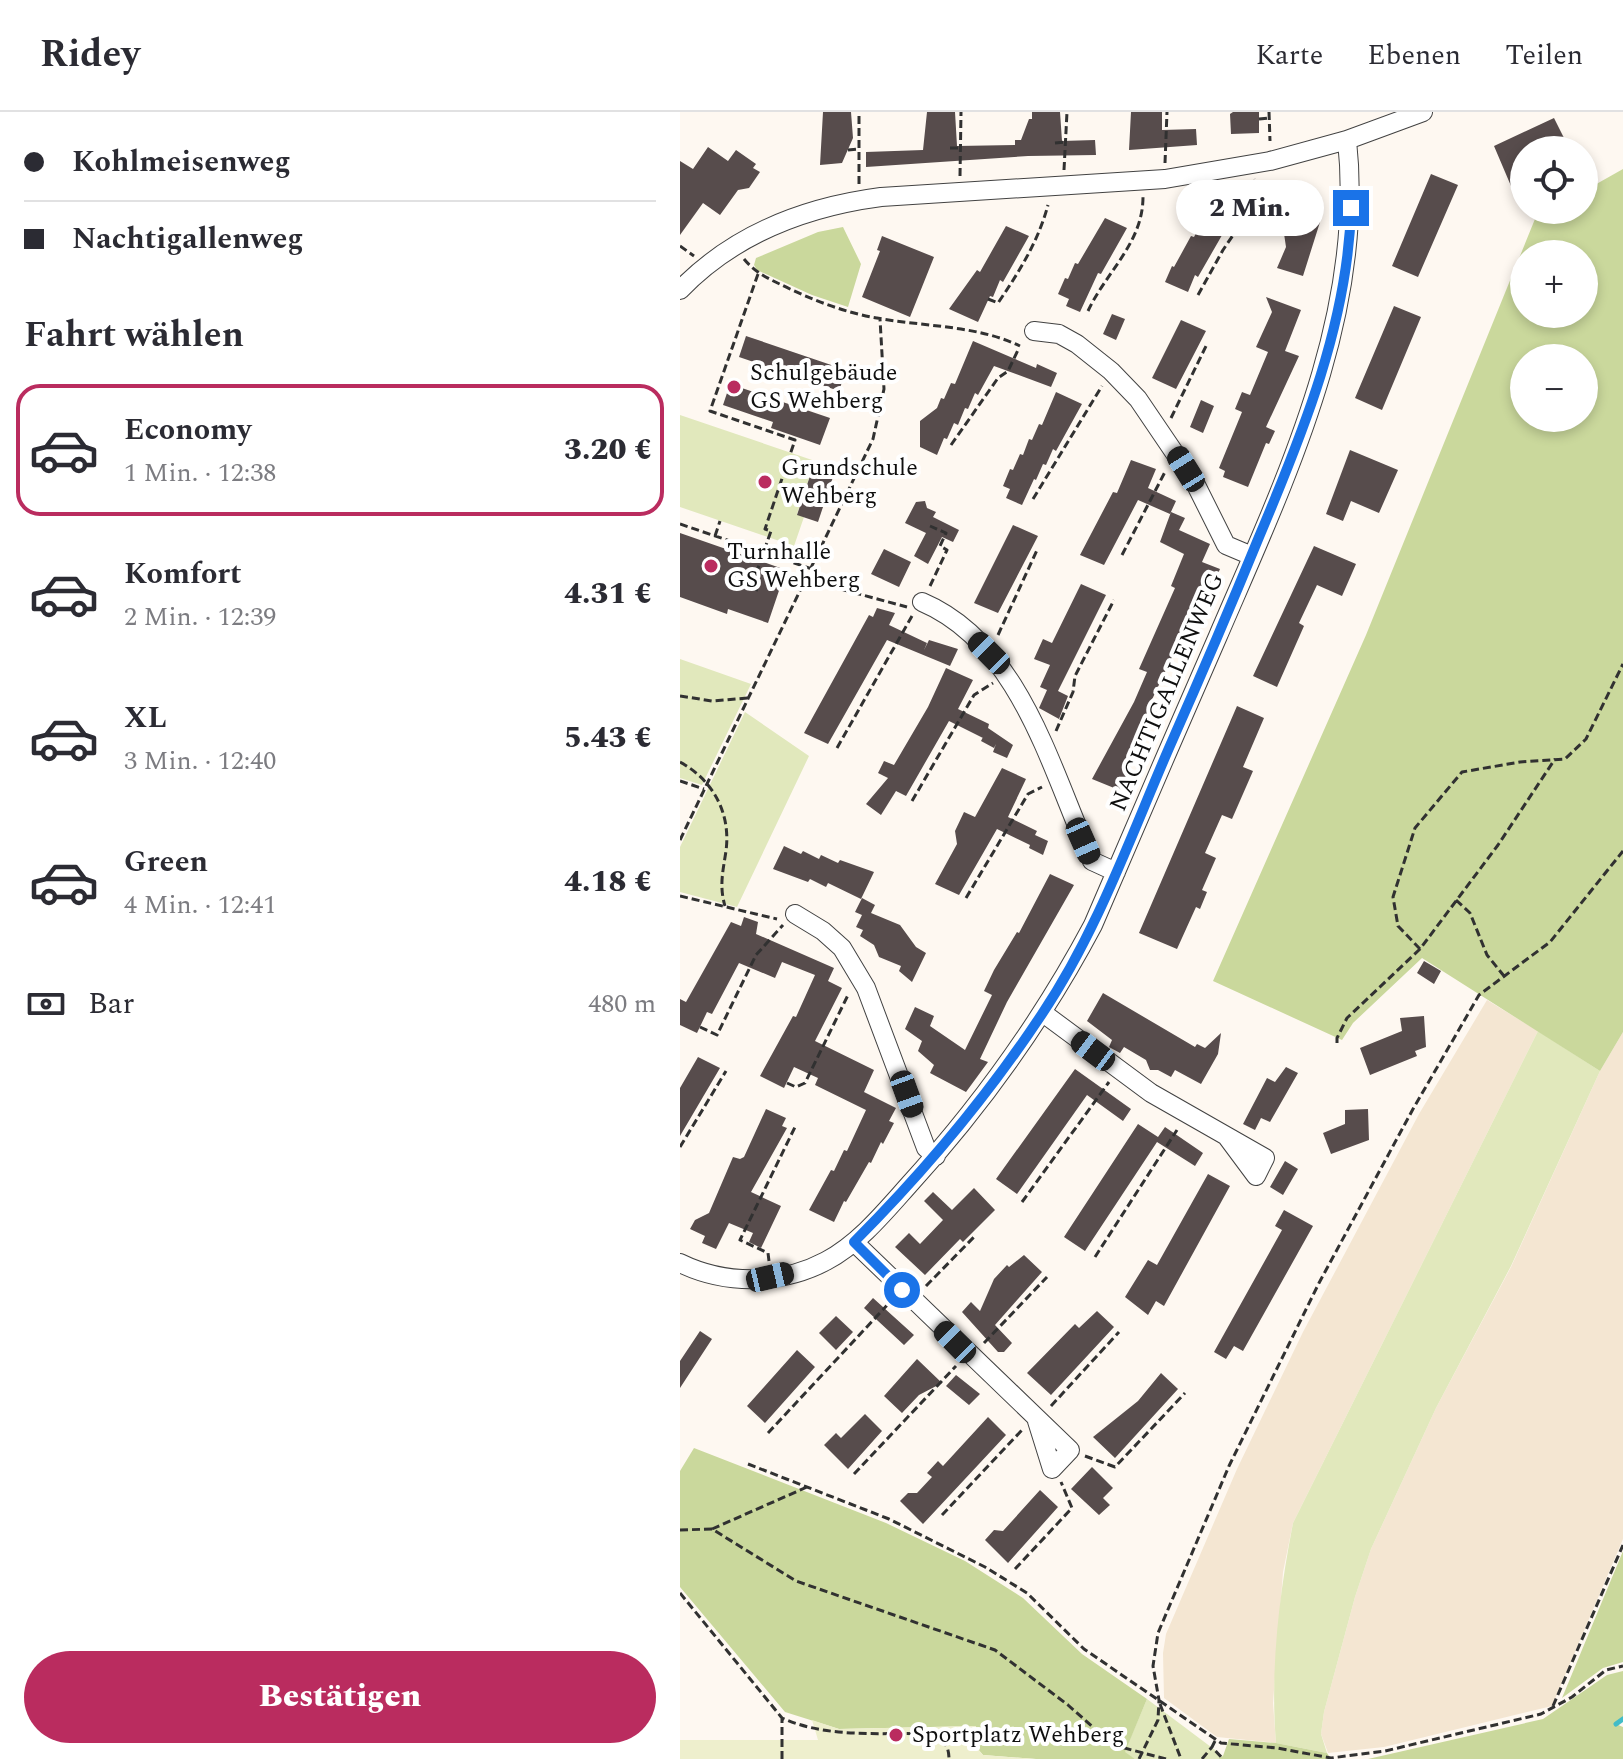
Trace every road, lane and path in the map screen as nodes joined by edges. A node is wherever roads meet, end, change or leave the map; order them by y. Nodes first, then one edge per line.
1 (859, 112) edge
2 (961, 112) edge
3 (1067, 112) edge
4 (1167, 112) edge
5 (1269, 112) edge
6 (1423, 112) edge
7 (1269, 118) junction
8 (1259, 119) dead end
9 (1157, 135) dead end
10 (1164, 135) junction
11 (1347, 140) junction
12 (1065, 142) junction
13 (1055, 143) dead end
14 (950, 148) dead end
15 (961, 148) junction
16 (859, 149) junction
17 (848, 150) dead end
18 (1270, 161) junction
19 (1251, 164) junction
20 (1165, 179) junction
21 (1143, 181) junction
22 (1058, 186) junction
23 (961, 192) junction
24 (859, 200) junction
25 (680, 290) edge
26 (1198, 295) dead end
27 (988, 299) dead end
28 (1088, 311) dead end
29 (880, 319) junction
30 (1034, 331) dead end
31 (1207, 344) dead end
32 (1111, 371) junction
33 (1158, 427) junction
34 (951, 445) dead end
35 (1178, 455) junction
36 (1033, 499) dead end
37 (720, 521) dead end
38 (680, 524) edge
39 (930, 526) dead end
40 (715, 536) junction
41 (1038, 548) dead end
42 (763, 552) junction
43 (1122, 555) dead end
44 (1252, 556) junction
45 (812, 569) junction
46 (807, 580) junction
47 (758, 590) dead end
48 (1114, 600) dead end
49 (922, 602) junction
50 (989, 653) junction
51 (1623, 664) edge
52 (1006, 675) junction
53 (680, 696) edge
54 (748, 698) junction
55 (837, 748) dead end
56 (1046, 753) junction
57 (1555, 759) junction
58 (680, 762) edge
59 (1057, 780) junction
60 (680, 781) edge
61 (707, 783) junction
62 (704, 789) junction
63 (912, 801) dead end
64 (680, 840) edge
65 (1623, 851) edge
66 (1116, 872) junction
67 (680, 896) edge
68 (966, 898) dead end
69 (1456, 900) junction
70 (725, 906) junction
71 (795, 914) dead end
72 (1420, 949) junction
73 (858, 975) junction
74 (1504, 976) junction
75 (1043, 1013) junction
76 (700, 1027) dead end
77 (1337, 1043) dead end
78 (1118, 1070) junction
79 (726, 1071) dead end
80 (787, 1083) dead end
81 (1187, 1114) junction
82 (795, 1127) dead end
83 (1227, 1137) dead end
84 (680, 1147) edge
85 (936, 1156) junction
86 (1022, 1202) dead end
87 (974, 1237) dead end
88 (854, 1242) junction
89 (1095, 1257) dead end
90 (680, 1263) edge
91 (770, 1277) junction
92 (1047, 1277) dead end
93 (907, 1296) junction
94 (1119, 1332) dead end
95 (969, 1355) junction
96 (1185, 1393) dead end
97 (1035, 1419) junction
98 (768, 1433) dead end
99 (1070, 1450) junction
100 (748, 1464) dead end
101 (1052, 1469) junction
102 (854, 1474) dead end
103 (807, 1487) junction
104 (942, 1515) dead end
105 (712, 1529) junction
106 (680, 1530) edge
107 (1623, 1545) edge
108 (1015, 1569) dead end
109 (680, 1593) edge
110 (1623, 1666) edge
111 (1159, 1700) junction
112 (1551, 1709) junction
113 (782, 1718) junction
114 (1215, 1741) junction
115 (1212, 1747) junction
116 (1141, 1757) edge
117 (1322, 1758) edge
118 (782, 1759) edge
119 (949, 1759) edge
120 (1166, 1759) edge
121 (1181, 1759) edge
122 (1202, 1759) edge
123 (1223, 1759) edge

1 - 16 path
2 - 15 path
3 - 12 path
4 - 10 path
5 - 7 path
6 - 11 street
7 - 8 path
7 - 18 path
9 - 10 path
10 - 20 path
11 - 18 street
11 - 44 street, NACHTIGALLENWEG
12 - 13 path
12 - 22 path
14 - 15 path
15 - 23 path
16 - 17 path
16 - 24 path
18 - 19 street
19 - 20 street
19 - 26 path
20 - 21 street
21 - 22 street
21 - 28 path
22 - 23 street
22 - 27 path
23 - 24 street
24 - 25 street
29 - 34 path
29 - 42 path
29 - 45 path
30 - 32 street
31 - 33 path
32 - 33 street
32 - 36 path
33 - 35 street
35 - 43 path
35 - 44 street
37 - 40 path
38 - 40 path
39 - 49 path
40 - 42 path
41 - 50 path
42 - 45 path
42 - 47 path
44 - 66 street, NACHTIGALLENWEG
45 - 46 path
46 - 49 path
46 - 54 path
48 - 56 path
49 - 50 street
49 - 55 path
50 - 52 street
51 - 57 path
52 - 56 street
52 - 63 path
53 - 54 path
54 - 61 path
56 - 59 street
57 - 69 path
57 - 72 path
58 - 61 path
59 - 66 street
59 - 68 path
60 - 62 path
61 - 62 path
61 - 70 path
62 - 64 path
65 - 74 path
66 - 75 street, NACHTIGALLENWEG
67 - 70 path
69 - 72 path
69 - 74 path
70 - 76 path
71 - 73 street
72 - 77 path
73 - 80 path
73 - 85 street
74 - 111 path
75 - 78 street
75 - 85 street, NACHTIGALLENWEG
78 - 81 street
78 - 86 path
79 - 84 path
81 - 83 street
81 - 89 path
82 - 91 path
85 - 88 street, NACHTIGALLENWEG
87 - 93 path
88 - 91 street, NACHTIGALLENWEG
88 - 93 street
90 - 91 street, NACHTIGALLENWEG
92 - 95 path
93 - 95 street
93 - 98 path
94 - 97 path
95 - 97 street
95 - 102 path
96 - 99 path
97 - 99 street
97 - 101 street
97 - 104 path
99 - 101 street
100 - 103 path
101 - 108 path
103 - 105 path
103 - 111 path
105 - 106 path
105 - 116 path
107 - 112 path
109 - 113 path
110 - 112 path
111 - 114 path
111 - 116 path
111 - 121 path
112 - 117 path
113 - 118 path
113 - 119 path
114 - 115 path
114 - 117 path
115 - 122 path
115 - 123 path
116 - 120 path

